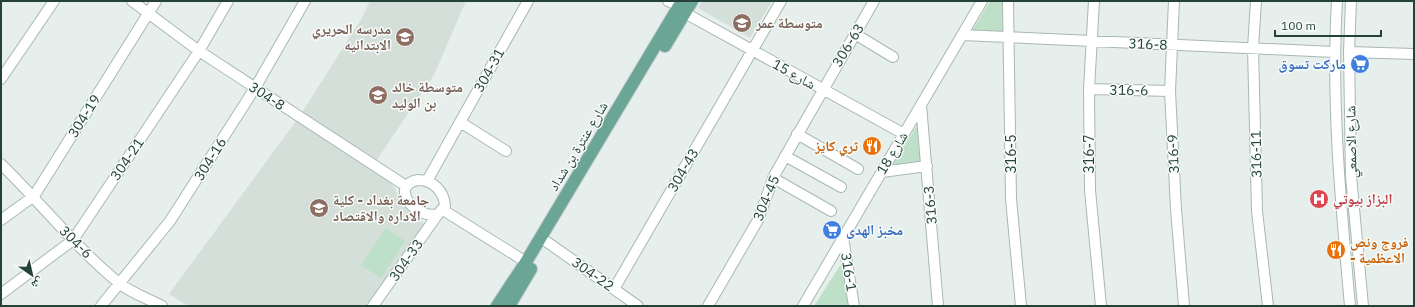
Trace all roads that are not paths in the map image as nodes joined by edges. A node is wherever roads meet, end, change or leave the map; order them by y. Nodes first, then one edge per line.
1 (54, 1) edge
2 (132, 1) edge
3 (156, 1) edge
4 (228, 1) edge
5 (305, 1) edge
6 (528, 1) edge
7 (692, 1) edge
8 (780, 1) edge
9 (874, 1) edge
10 (982, 1) edge
11 (1008, 1) edge
12 (1094, 1) edge
13 (1174, 1) edge
14 (1256, 1) edge
15 (1337, 1) edge
16 (1351, 1) edge
17 (679, 5) edge
18 (149, 14) junction
19 (854, 34) junction
20 (962, 35) junction
21 (1010, 38) junction
22 (1092, 42) junction
23 (1171, 45) junction
24 (1253, 48) junction
25 (752, 50) junction
26 (199, 51) junction
27 (1334, 52) junction
28 (1349, 52) junction
29 (1414, 54) edge
30 (893, 56) dead end
31 (1, 79) edge
32 (255, 88) junction
33 (822, 89) junction
34 (1089, 89) junction
35 (1170, 91) junction
36 (921, 105) junction
37 (460, 122) junction
38 (797, 134) junction
39 (904, 134) junction
40 (506, 151) dead end
41 (785, 156) junction
42 (1, 164) edge
43 (927, 166) junction
44 (858, 169) dead end
45 (882, 172) junction
46 (773, 178) junction
47 (427, 181) junction
48 (406, 186) junction
49 (841, 187) dead end
50 (34, 196) junction
51 (831, 211) dead end
52 (441, 212) junction
53 (1, 220) edge
54 (843, 237) junction
55 (73, 240) junction
56 (547, 242) junction
57 (526, 262) junction
58 (120, 284) junction
59 (614, 289) junction
60 (1, 294) edge
61 (101, 306) edge
62 (162, 306) edge
63 (373, 306) edge
64 (497, 306) edge
65 (509, 306) edge
66 (638, 306) edge
67 (708, 306) edge
68 (802, 306) edge
69 (854, 306) edge
70 (938, 306) edge
71 (1021, 306) edge
72 (1101, 306) edge
73 (1184, 306) edge
74 (1268, 306) edge
75 (1350, 306) edge
76 (1363, 306) edge

1 - 31 street
2 - 18 street, 304-8
3 - 18 street, 304-19
4 - 26 street, 304-21
5 - 32 street, 304-16
6 - 37 street, 304-31
7 - 17 main road, شارع عنترة بن شداد
8 - 25 street, 304-43
9 - 19 street, 306-63
10 - 20 street, شارع 18
11 - 21 street, 316-5
12 - 22 street, 316-7
13 - 23 street, 316-9
14 - 24 street, 316-11
15 - 27 street, شارع الاصمعي
16 - 28 street, شارع الاصمعي
17 - 25 street, شارع 15
17 - 56 main road, شارع عنترة بن شداد
17 - 57 main road, شارع عنترة بن شداد
18 - 26 street, 304-8
18 - 50 street, 304-19
19 - 30 street
19 - 33 street, 306-63
20 - 21 street, 316-8
20 - 36 street, شارع 18
21 - 22 street, 316-8
21 - 71 street, 316-5
22 - 23 street, 316-8
22 - 34 street, 316-7
23 - 24 street, 316-8
23 - 35 street, 316-9
24 - 27 street, 316-8
24 - 74 street, 316-11
25 - 33 street, شارع 15
25 - 59 street, 304-43
26 - 32 street, 304-8
26 - 55 street, 304-21
27 - 75 street, شارع الاصمعي
28 - 29 street
28 - 76 street, شارع الاصمعي
32 - 48 street, 304-8
32 - 58 street, 304-16
33 - 38 street, 304-45
33 - 39 street, شارع 15
34 - 35 street, 316-6
34 - 72 street, 316-7
35 - 73 street, 316-9
36 - 39 street, شارع 18
36 - 43 street, 316-3
37 - 40 street
37 - 47 street, 304-31
38 - 41 street, 304-45
38 - 44 street
39 - 45 street, شارع 18
41 - 46 street, 304-45
41 - 49 street
42 - 50 street, 304-6
43 - 45 street
43 - 70 street, 316-3
45 - 54 street, شارع 18
46 - 51 street
46 - 67 street, 304-45
47 - 48 street
47 - 52 street
48 - 52 street
50 - 53 street, 304-19
50 - 55 street, 304-6
52 - 57 street
52 - 63 street, 304-33
54 - 68 street, شارع 18
54 - 69 street, 316-1
55 - 58 street, 304-6
55 - 60 street, 304-21
56 - 59 street, 304-22
56 - 65 main road, شارع عنترة بن شداد
57 - 64 main road, شارع عنترة بن شداد
58 - 61 street, 304-16
58 - 62 street, 304-6
59 - 66 street, 304-22

